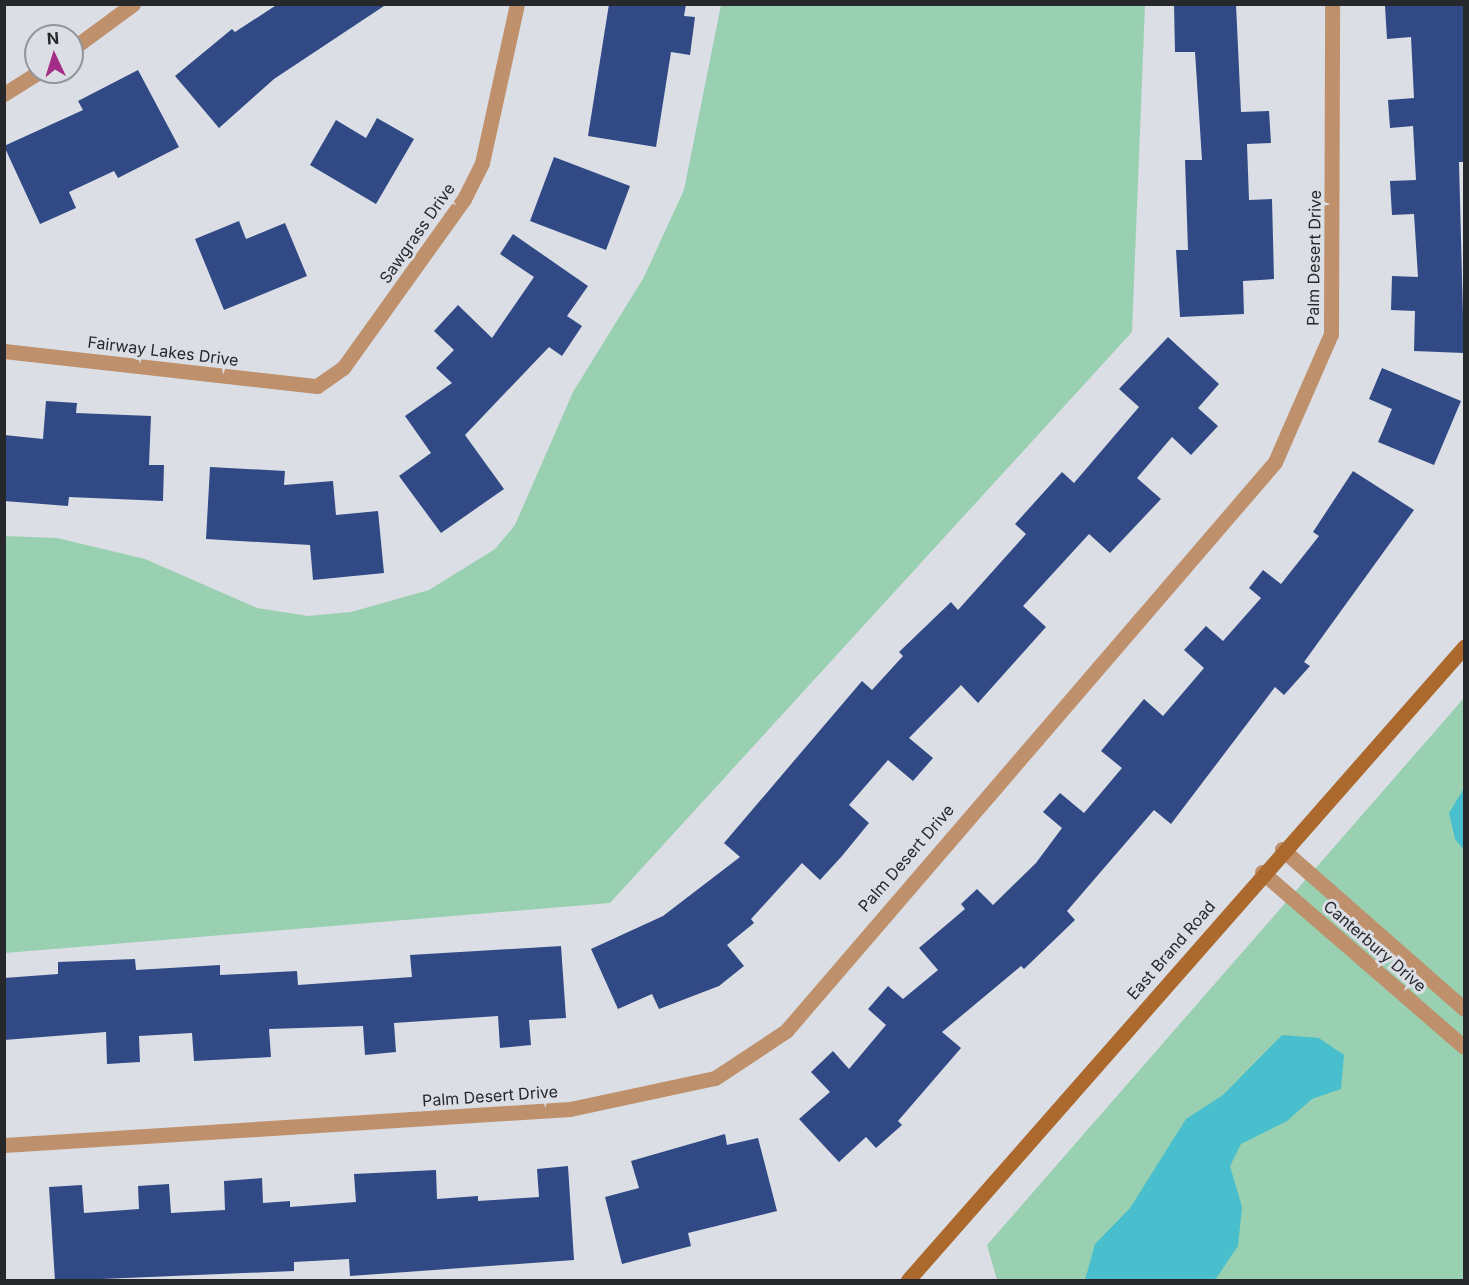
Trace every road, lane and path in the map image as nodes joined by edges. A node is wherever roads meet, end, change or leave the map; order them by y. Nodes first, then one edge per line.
1 (133, 4) edge
2 (517, 4) edge
3 (1332, 4) edge
4 (84, 40) edge
5 (24, 81) edge
6 (4, 94) edge
7 (4, 351) edge
8 (317, 386) joint
9 (1464, 647) edge
10 (1282, 849) junction
11 (1262, 872) junction
12 (1464, 1009) edge
13 (1464, 1047) edge
14 (4, 1145) edge
15 (908, 1281) edge

1 - 4 street
2 - 8 street, Sawgrass Drive
3 - 14 street, Palm Desert Drive
5 - 6 street
7 - 8 street, Fairway Lakes Drive
9 - 10 main road, East Brand Road
10 - 11 main road, East Brand Road
10 - 12 street, Canterbury Drive
11 - 13 street, Canterbury Drive
11 - 15 main road, East Brand Road

